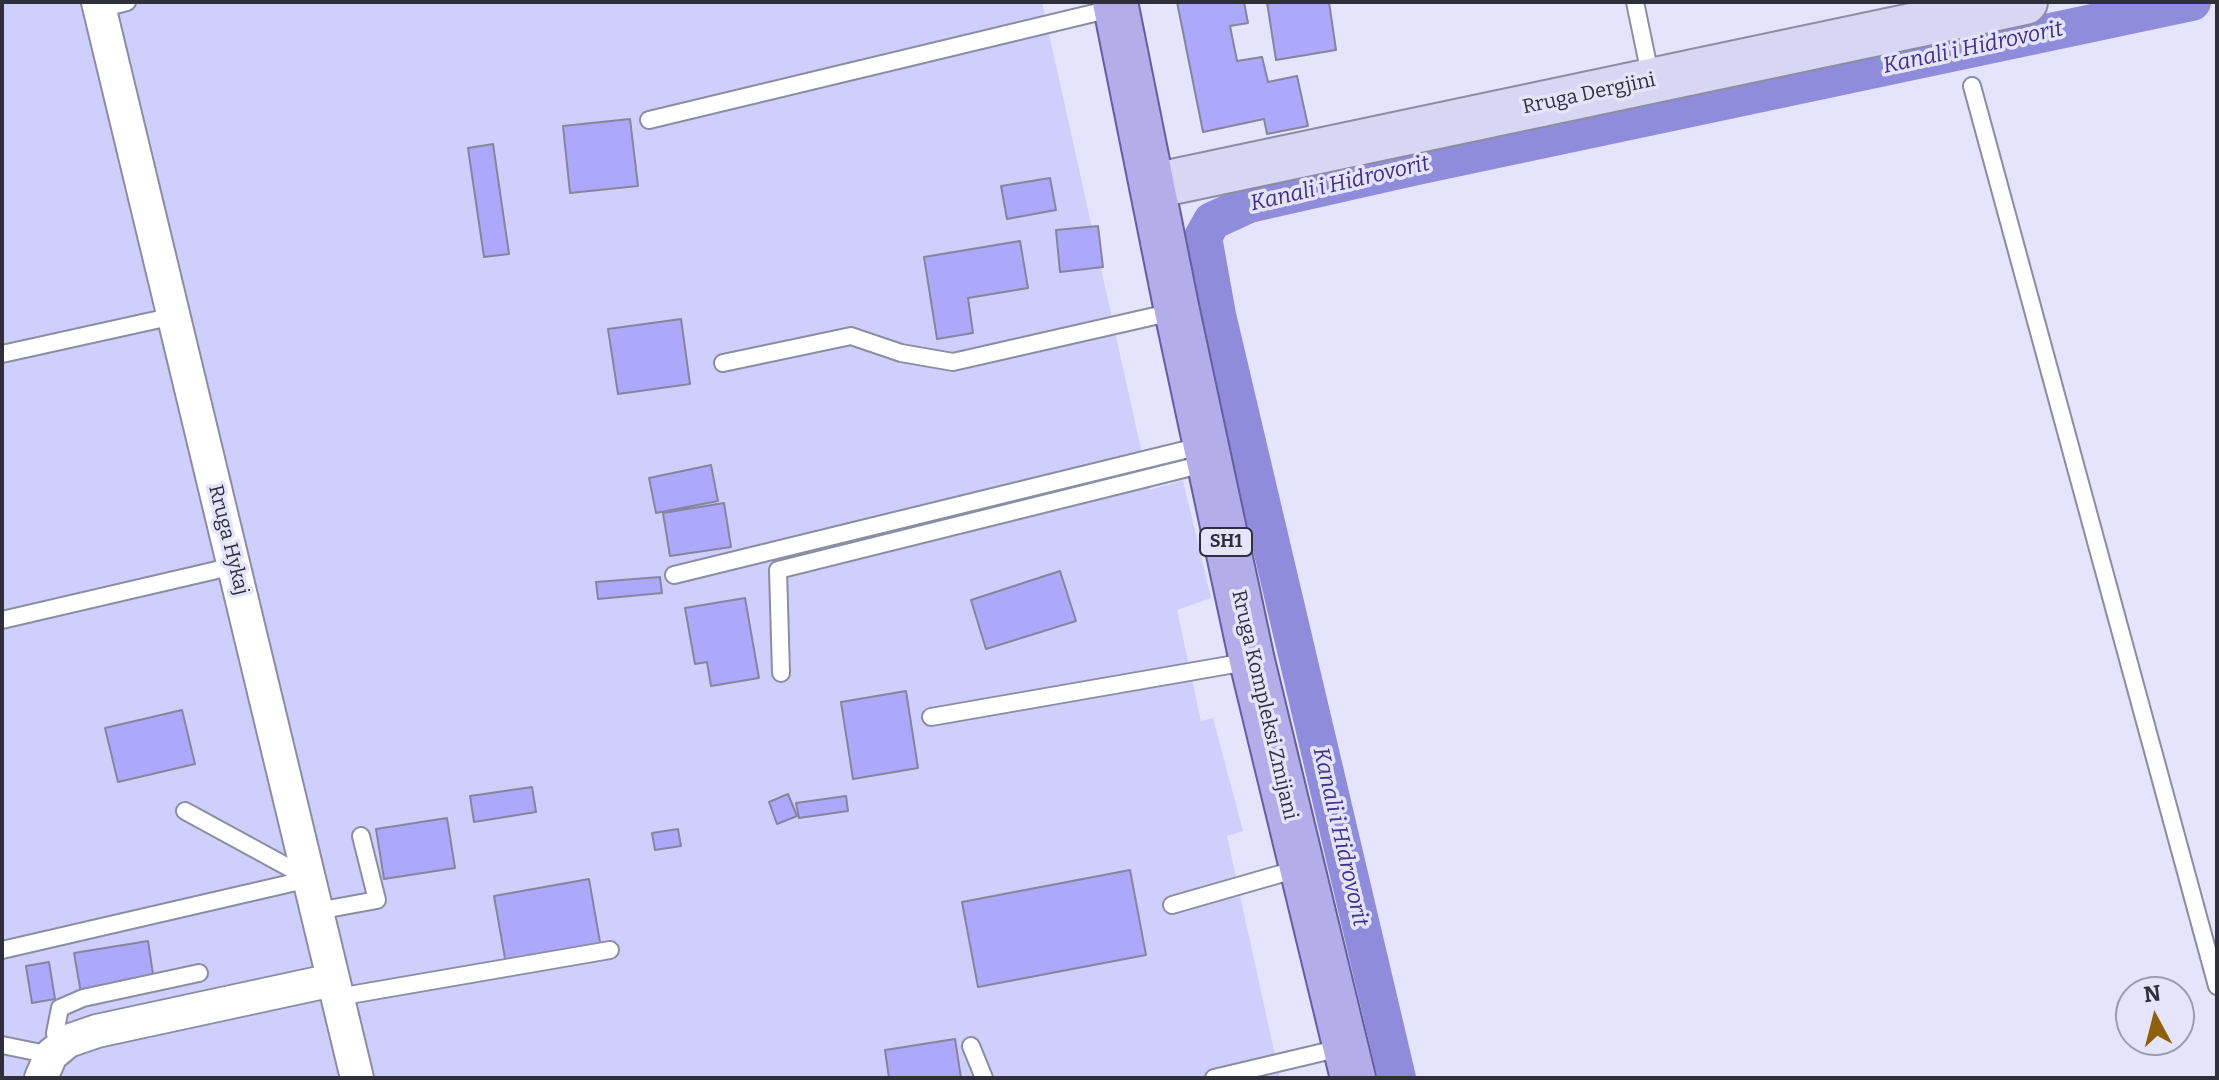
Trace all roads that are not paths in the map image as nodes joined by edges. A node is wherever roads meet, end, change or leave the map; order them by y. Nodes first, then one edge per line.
1 (1635, 2) edge
2 (2025, 2) edge
3 (108, 4) edge
4 (1116, 5) edge
5 (1976, 7) edge
6 (1651, 81) junction
7 (1972, 86) dead end
8 (649, 120) dead end
9 (1153, 186) junction
10 (1177, 311) junction
11 (174, 316) junction
12 (2, 354) edge
13 (723, 363) dead end
14 (1207, 454) junction
15 (234, 566) junction
16 (674, 575) dead end
17 (2, 620) edge
18 (1252, 661) junction
19 (781, 673) dead end
20 (931, 717) dead end
21 (185, 811) dead end
22 (361, 836) dead end
23 (1302, 868) junction
24 (309, 879) junction
25 (1172, 905) dead end
26 (317, 911) junction
27 (2, 950) edge
28 (610, 950) dead end
29 (199, 973) dead end
30 (2217, 986) edge
31 (336, 988) junction
32 (2, 1045) edge
33 (971, 1046) dead end
34 (54, 1058) edge
35 (1349, 1063) edge
36 (357, 1078) edge
37 (984, 1078) edge
38 (1214, 1078) edge

1 - 6 lane
2 - 5 street, Rruga Dergjini
3 - 11 street, Rruga Hykaj
4 - 8 lane
4 - 9 main road, Rruga Kompleksi Zmijani / SH1
5 - 6 street, Rruga Dergjini
6 - 9 street, Rruga Dergjini
7 - 30 lane
9 - 10 main road, Rruga Kompleksi Zmijani / SH1
10 - 13 lane
10 - 14 main road, Rruga Kompleksi Zmijani / SH1
11 - 12 lane
11 - 15 street, Rruga Hykaj
14 - 16 lane
14 - 18 main road, Rruga Kompleksi Zmijani / SH1
14 - 19 lane
15 - 17 lane
15 - 24 street, Rruga Hykaj
18 - 20 lane
18 - 23 main road, Rruga Kompleksi Zmijani / SH1
21 - 24 lane
22 - 26 lane
23 - 25 lane
23 - 35 main road, Rruga Kompleksi Zmijani / SH1
24 - 26 street, Rruga Hykaj
24 - 27 lane
26 - 31 street, Rruga Hykaj
28 - 31 lane
29 - 34 lane
31 - 34 street
31 - 36 street, Rruga Hykaj
32 - 34 lane
33 - 37 lane
35 - 38 lane

